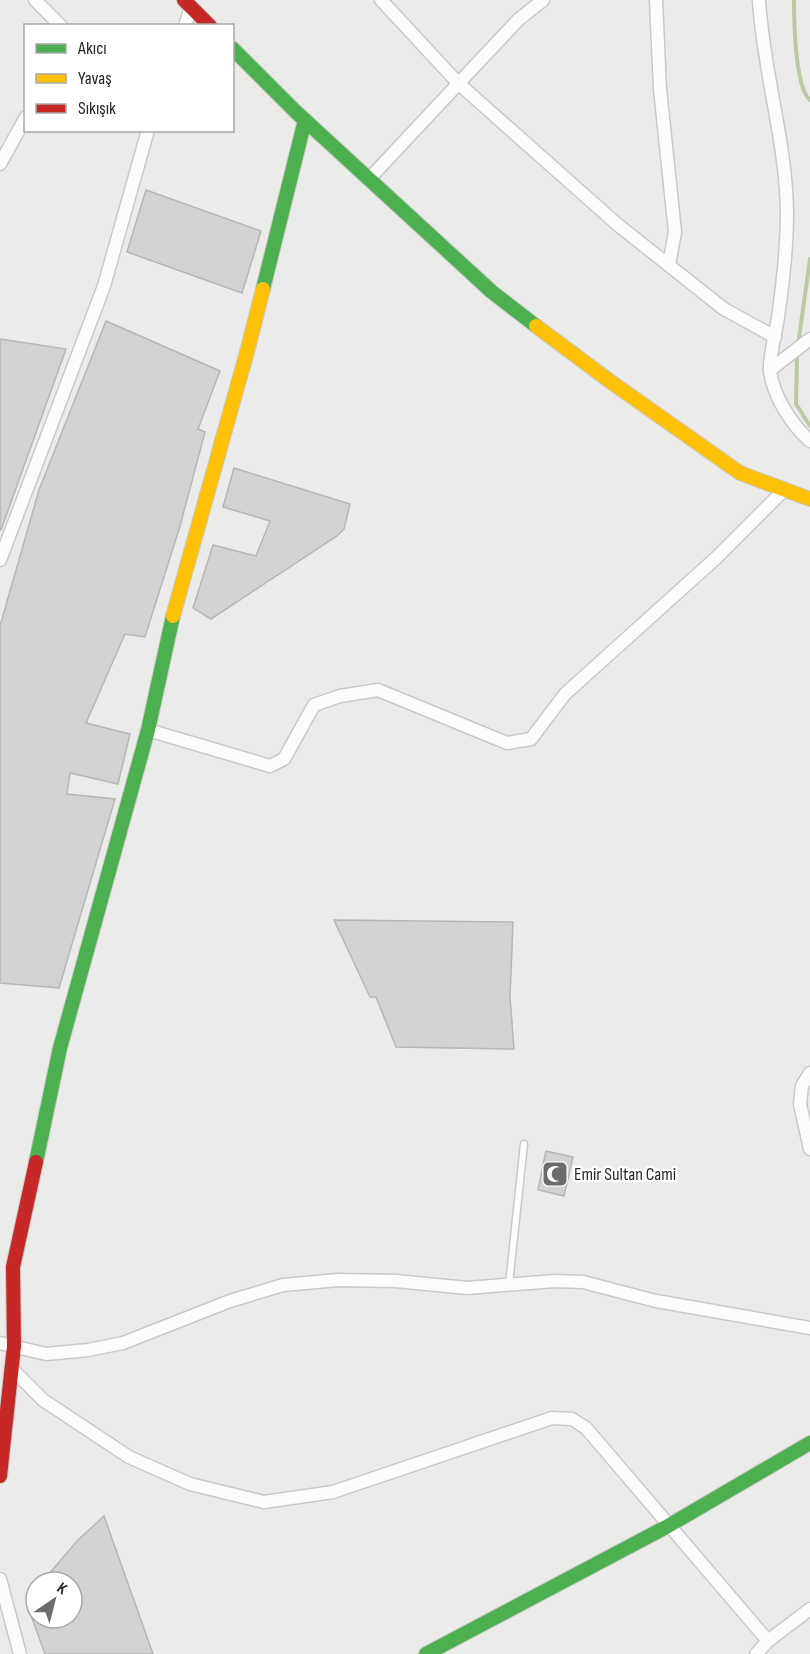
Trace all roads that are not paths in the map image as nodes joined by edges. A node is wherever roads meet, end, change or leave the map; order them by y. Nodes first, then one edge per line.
1 (35, 0) edge
2 (381, 0) edge
3 (543, 0) edge
4 (656, 0) edge
5 (759, 0) edge
6 (188, 4) edge
7 (59, 24) edge
8 (185, 24) edge
9 (208, 24) edge
10 (234, 50) edge
11 (458, 83) junction
12 (305, 120) junction
13 (24, 121) edge
14 (147, 132) edge
15 (0, 164) edge
16 (369, 179) junction
17 (669, 265) junction
18 (775, 338) junction
19 (810, 339) edge
20 (770, 370) junction
21 (810, 441) edge
22 (785, 489) junction
23 (810, 499) edge
24 (0, 560) edge
25 (148, 730) junction
26 (810, 1073) edge
27 (524, 1144) dead end
28 (810, 1149) edge
29 (509, 1285) junction
30 (810, 1328) edge
31 (7, 1344) edge
32 (11, 1368) junction
33 (810, 1443) edge
34 (0, 1476) edge
35 (668, 1526) junction
36 (0, 1579) edge
37 (810, 1609) edge
38 (768, 1641) junction
39 (20, 1654) edge
40 (426, 1654) edge
41 (756, 1654) edge

1 - 7 street
2 - 11 street
3 - 11 street
4 - 17 street
5 - 18 street
6 - 8 street
6 - 9 street
10 - 12 street
11 - 16 street
11 - 17 street
12 - 16 street
12 - 25 street
13 - 15 street
14 - 24 street
16 - 22 street
17 - 18 street
18 - 20 street
19 - 20 street
20 - 21 street
22 - 23 street
22 - 25 street
25 - 31 street
26 - 28 street
27 - 29 lane
29 - 30 street
29 - 31 street
31 - 32 street
32 - 34 street
32 - 35 street
33 - 35 street
35 - 38 street
35 - 40 street
36 - 39 street
37 - 38 street
38 - 41 street

